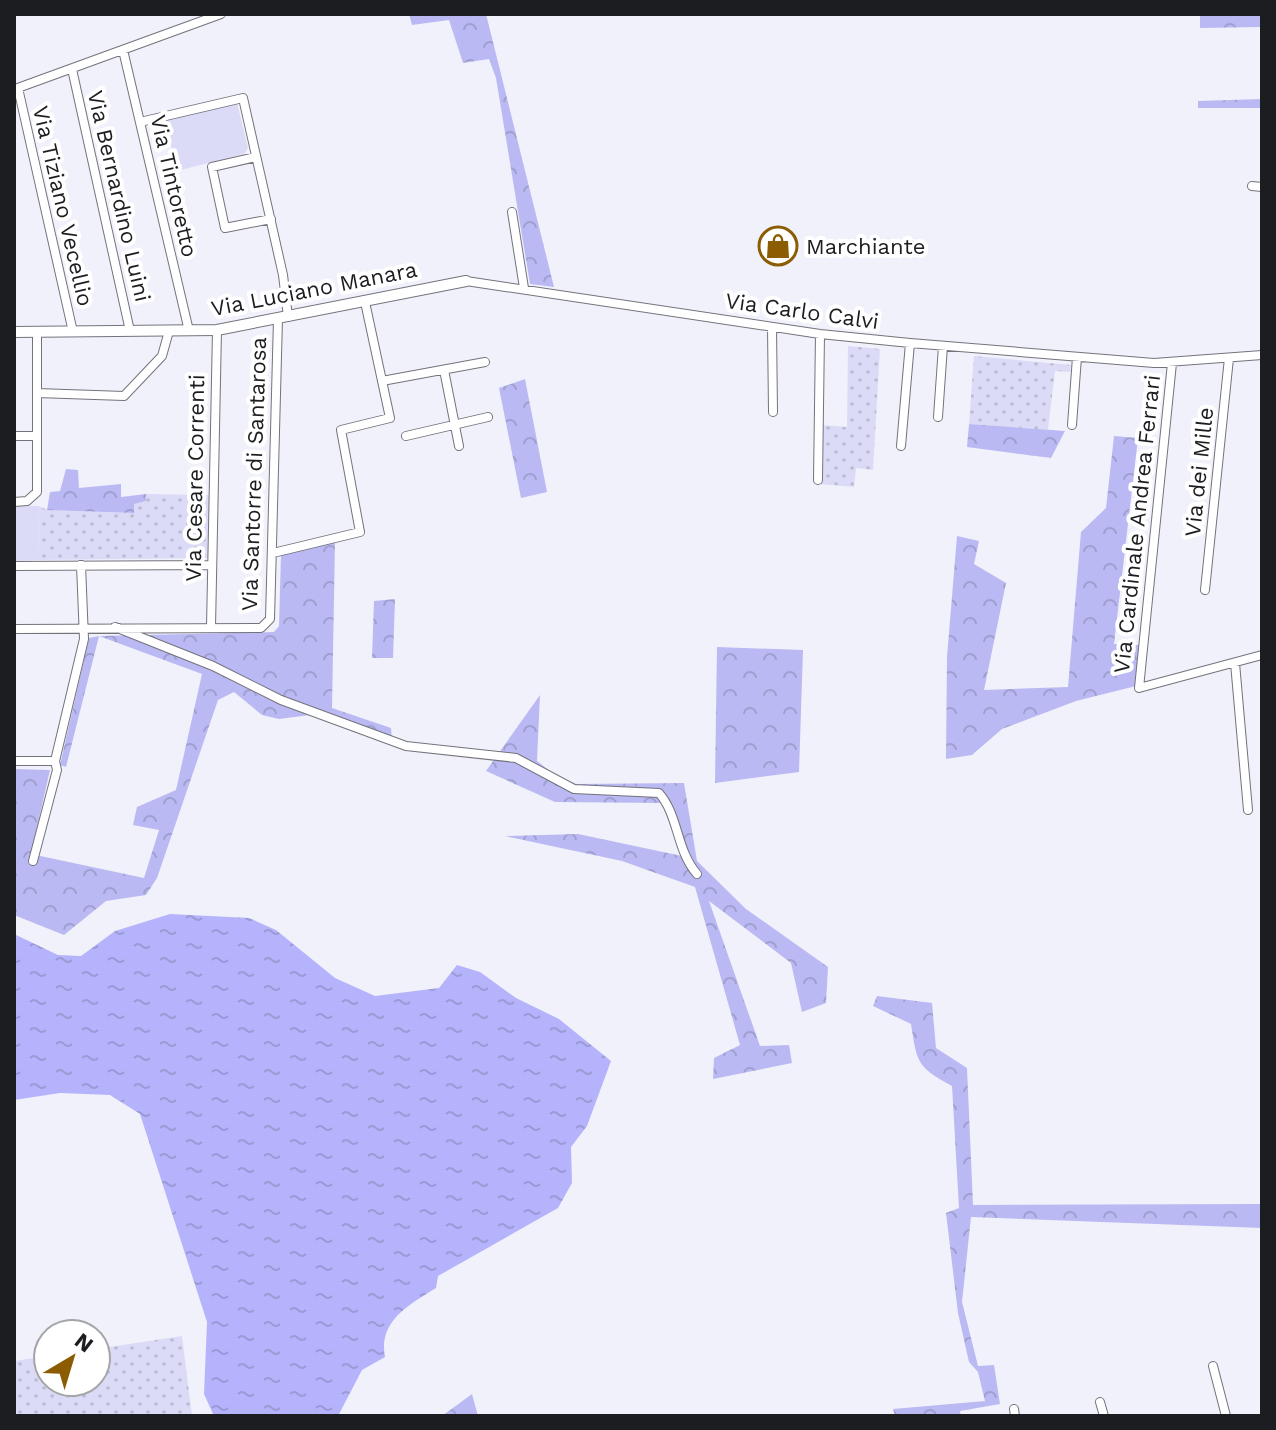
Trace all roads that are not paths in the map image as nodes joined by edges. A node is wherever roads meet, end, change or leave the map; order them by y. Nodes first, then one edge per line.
1 (221, 14) edge
2 (123, 50) junction
3 (72, 69) junction
4 (16, 89) edge
5 (140, 122) junction
6 (256, 157) junction
7 (512, 212) dead end
8 (271, 219) junction
9 (466, 281) joint
10 (524, 288) junction
11 (365, 302) junction
12 (283, 318) junction
13 (772, 327) junction
14 (217, 330) junction
15 (130, 331) junction
16 (169, 331) junction
17 (189, 331) junction
18 (14, 332) edge
19 (37, 332) junction
20 (73, 332) junction
21 (820, 334) junction
22 (910, 343) junction
23 (943, 346) junction
24 (1262, 355) edge
25 (1077, 357) junction
26 (1229, 358) junction
27 (485, 362) dead end
28 (1172, 363) junction
29 (444, 370) junction
30 (382, 381) junction
31 (37, 393) junction
32 (773, 412) dead end
33 (488, 417) dead end
34 (938, 417) dead end
35 (455, 424) junction
36 (1072, 425) dead end
37 (14, 436) edge
38 (37, 436) junction
39 (406, 436) dead end
40 (459, 446) dead end
41 (901, 446) dead end
42 (818, 480) dead end
43 (14, 502) edge
44 (273, 553) junction
45 (81, 565) junction
46 (212, 565) junction
47 (14, 566) edge
48 (1205, 590) dead end
49 (115, 627) junction
50 (211, 627) junction
51 (14, 629) edge
52 (82, 629) junction
53 (1262, 655) edge
54 (1235, 663) junction
55 (14, 761) edge
56 (55, 761) junction
57 (1248, 810) dead end
58 (33, 861) dead end
59 (697, 874) dead end
60 (1213, 1366) dead end
61 (1100, 1402) dead end
62 (1104, 1416) edge
63 (1226, 1416) edge

1 - 2 street
2 - 3 street
2 - 5 street, Via Tintoretto
3 - 4 street
3 - 15 street, Via Bernardino Luini
4 - 20 street, Via Tiziano Vecellio
5 - 6 street, Via Santorre di Santarosa
5 - 17 street, Via Tintoretto
6 - 8 street, Via Santorre di Santarosa
6 - 8 street
7 - 10 street
8 - 12 street, Via Santorre di Santarosa
9 - 10 street, Via Luciano Manara
9 - 11 main road, Via Luciano Manara
10 - 13 street, Via Carlo Calvi
11 - 12 main road, Via Luciano Manara
11 - 30 street
12 - 14 main road, Via Luciano Manara
12 - 44 street, Via Santorre di Santarosa
13 - 21 street, Via Carlo Calvi
13 - 32 street
14 - 17 main road, Via Luciano Manara
14 - 46 street, Via Cesare Correnti
15 - 16 main road, Via Luciano Manara
15 - 20 main road, Via Luciano Manara
16 - 17 main road, Via Luciano Manara
16 - 31 street
18 - 19 main road, Via Luciano Manara
19 - 20 main road, Via Luciano Manara
19 - 31 street
21 - 22 street, Via Carlo Calvi
21 - 42 street
22 - 23 street, Via Carlo Calvi
22 - 41 street
23 - 25 street, Via Carlo Calvi
23 - 34 street
24 - 26 street, Via Carlo Calvi
25 - 28 street, Via Carlo Calvi
25 - 36 street
26 - 28 street, Via Carlo Calvi
26 - 48 street, Via dei Mille
27 - 29 street
28 - 54 street, Via Cardinale Andrea Ferrari
29 - 30 street
29 - 35 street
30 - 44 street
31 - 38 street
33 - 35 street
35 - 39 street
35 - 40 street
37 - 38 street
38 - 43 street
44 - 50 street, Via Santorre di Santarosa
45 - 46 street
45 - 47 street
45 - 52 street
46 - 50 street, Via Cesare Correnti
49 - 50 street
49 - 52 street
49 - 59 street
51 - 52 street
52 - 56 street
53 - 54 street
54 - 57 street
55 - 56 street
56 - 58 street
60 - 63 street
61 - 62 street

